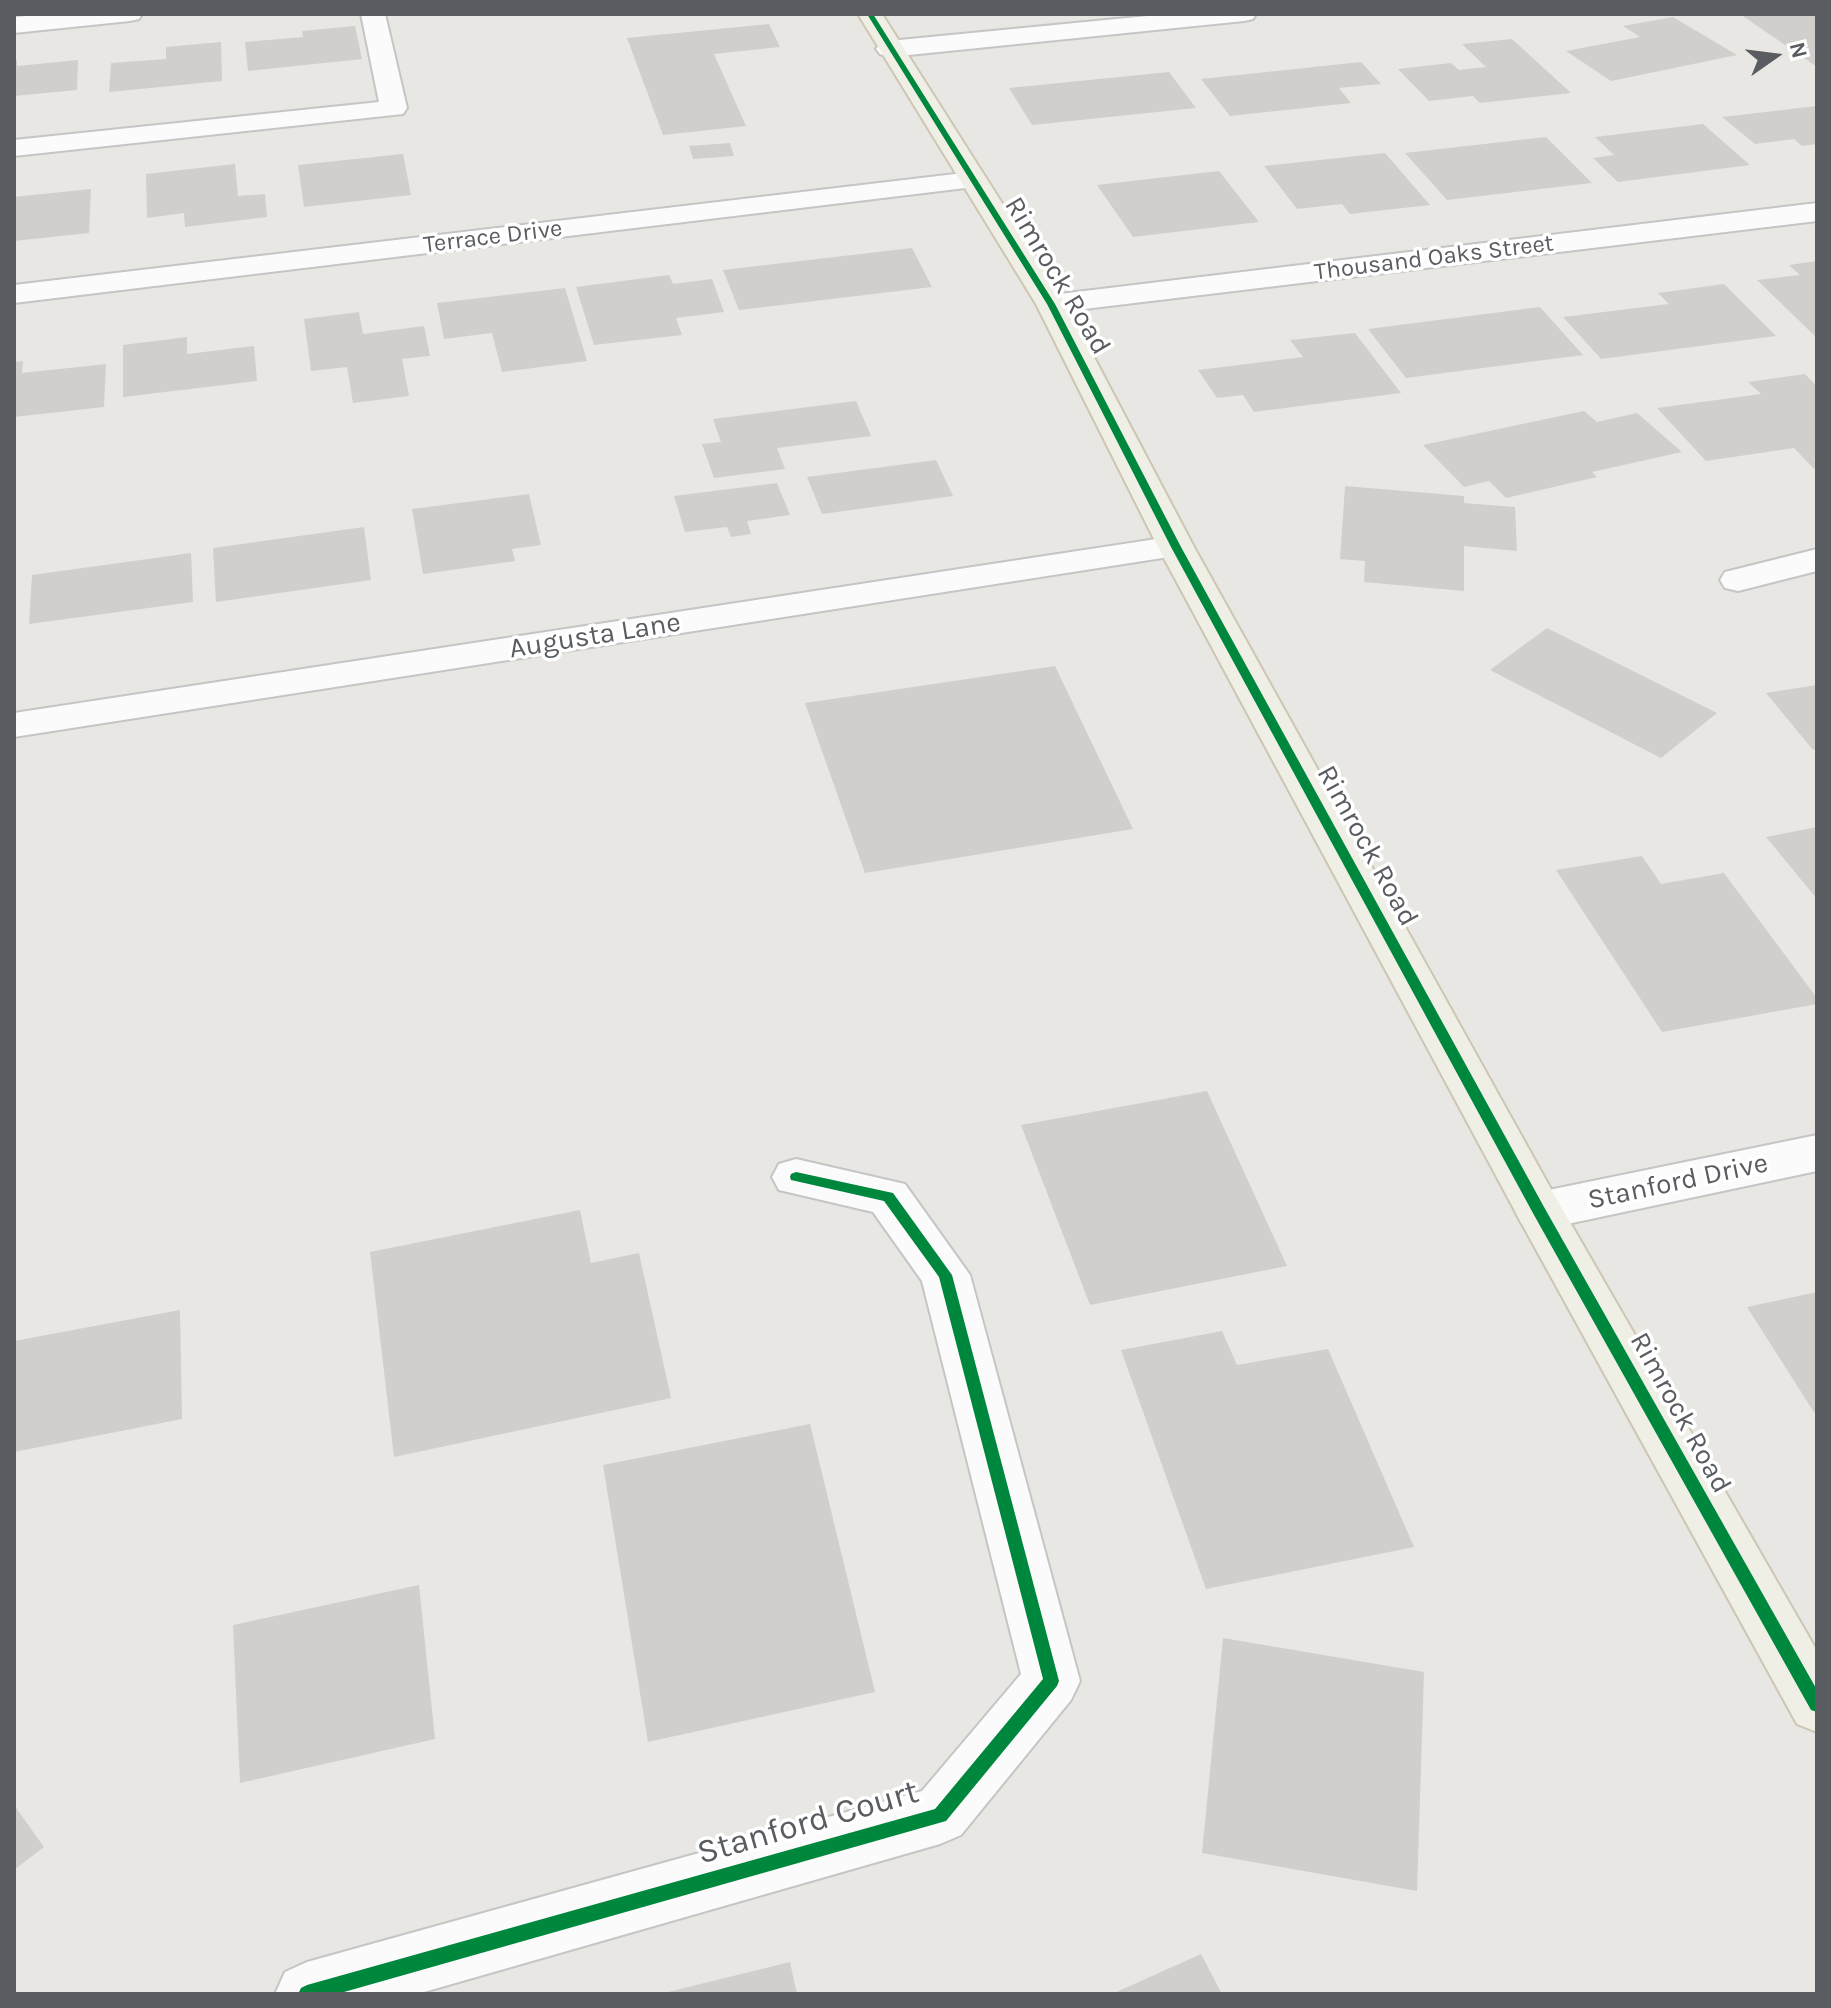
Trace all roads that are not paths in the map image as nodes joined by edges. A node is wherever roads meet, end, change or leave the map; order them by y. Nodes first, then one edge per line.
1 (130, 14) edge
2 (373, 14) edge
3 (1244, 14) edge
4 (14, 25) edge
5 (880, 31) edge
6 (14, 148) edge
7 (972, 180) junction
8 (1817, 212) edge
9 (14, 294) edge
10 (1051, 304) junction
11 (1176, 547) junction
12 (1817, 560) edge
13 (1738, 580) dead end
14 (14, 725) edge
15 (1817, 1153) edge
16 (796, 1177) dead end
17 (1539, 1211) junction
18 (1817, 1705) edge
19 (307, 1994) edge

1 - 4 street
2 - 6 street
3 - 5 street
5 - 7 main road, Rimrock Road
7 - 9 street, Terrace Drive
7 - 10 main road, Rimrock Road
8 - 10 street, Thousand Oaks Street
10 - 11 main road, Rimrock Road
11 - 14 street, Augusta Lane
11 - 17 main road, Rimrock Road
12 - 13 street
15 - 17 street, Stanford Drive
16 - 19 street, Stanford Court
17 - 18 main road, Rimrock Road

